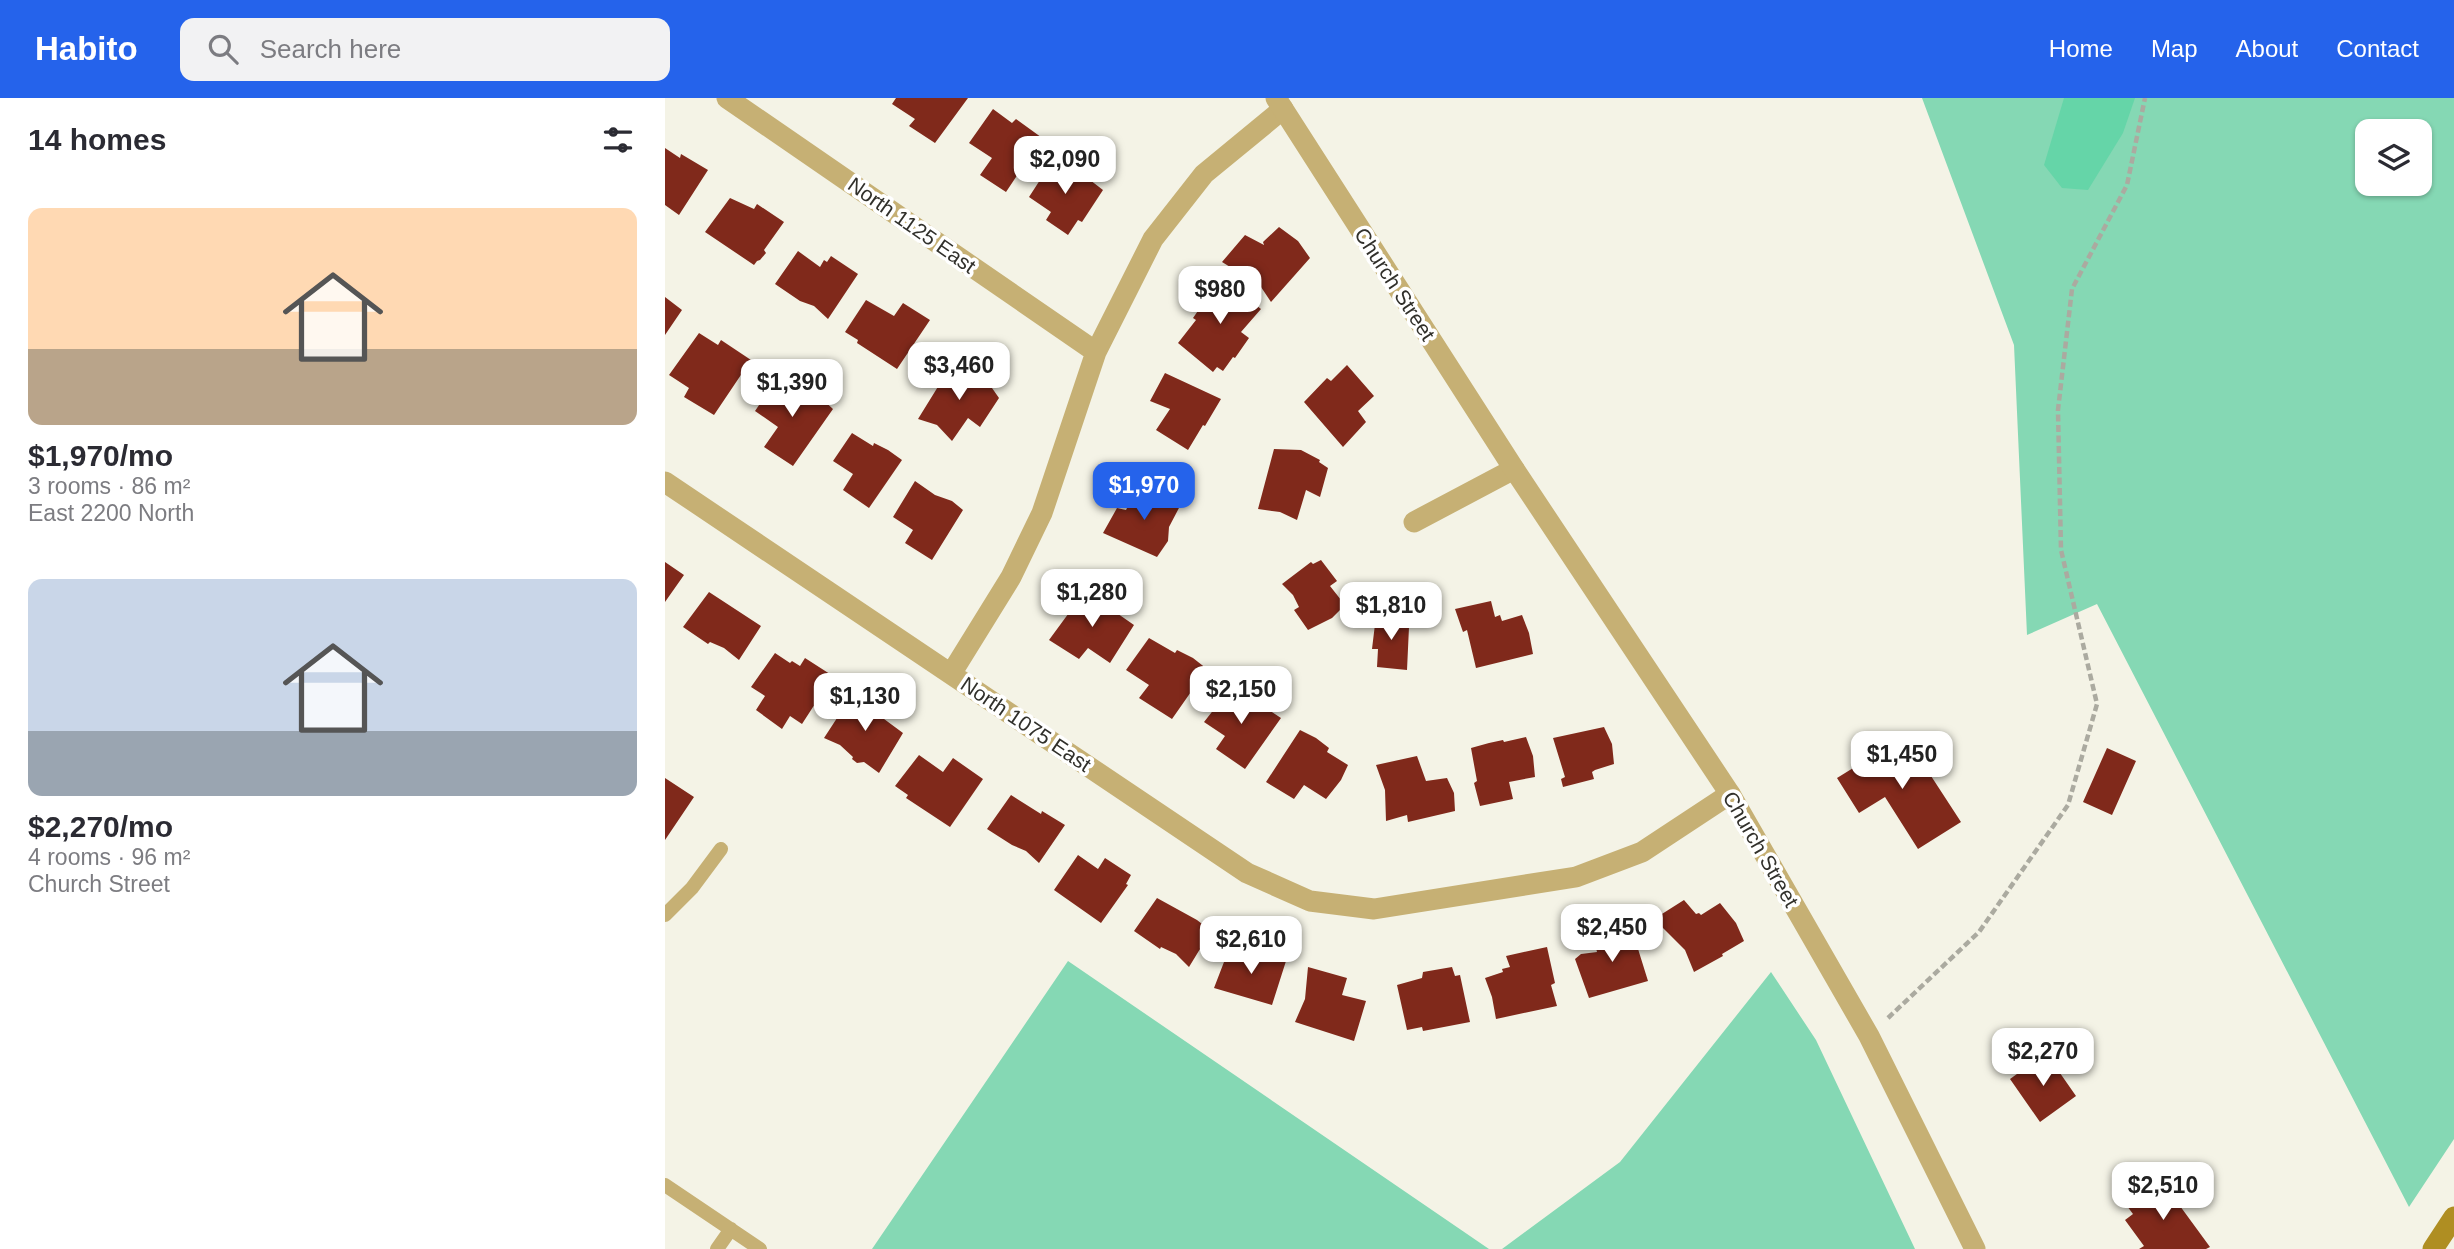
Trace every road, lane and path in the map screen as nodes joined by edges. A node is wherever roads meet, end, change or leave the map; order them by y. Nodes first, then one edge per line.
1 (727, 98) edge
2 (2145, 98) edge
3 (1279, 104) edge
4 (1096, 352) junction
5 (1514, 469) junction
6 (665, 482) edge
7 (1414, 522) dead end
8 (951, 674) junction
9 (1730, 794) junction
10 (721, 849) dead end
11 (665, 915) edge
12 (1869, 1035) junction
13 (665, 1185) edge
14 (2454, 1217) edge
15 (731, 1229) junction
16 (717, 1249) edge
17 (760, 1249) edge
18 (1975, 1249) edge
19 (2433, 1249) edge

1 - 4 street, North 1125 East
2 - 12 path
3 - 4 street
3 - 5 street, Church Street
4 - 8 street
5 - 7 street
5 - 9 street, Church Street
6 - 8 street, North 1075 East
8 - 9 street, North 1075 East
9 - 12 street, Church Street
10 - 11 lane
12 - 18 street, Church Street
13 - 15 lane
14 - 19 main road
15 - 16 lane
15 - 17 lane

